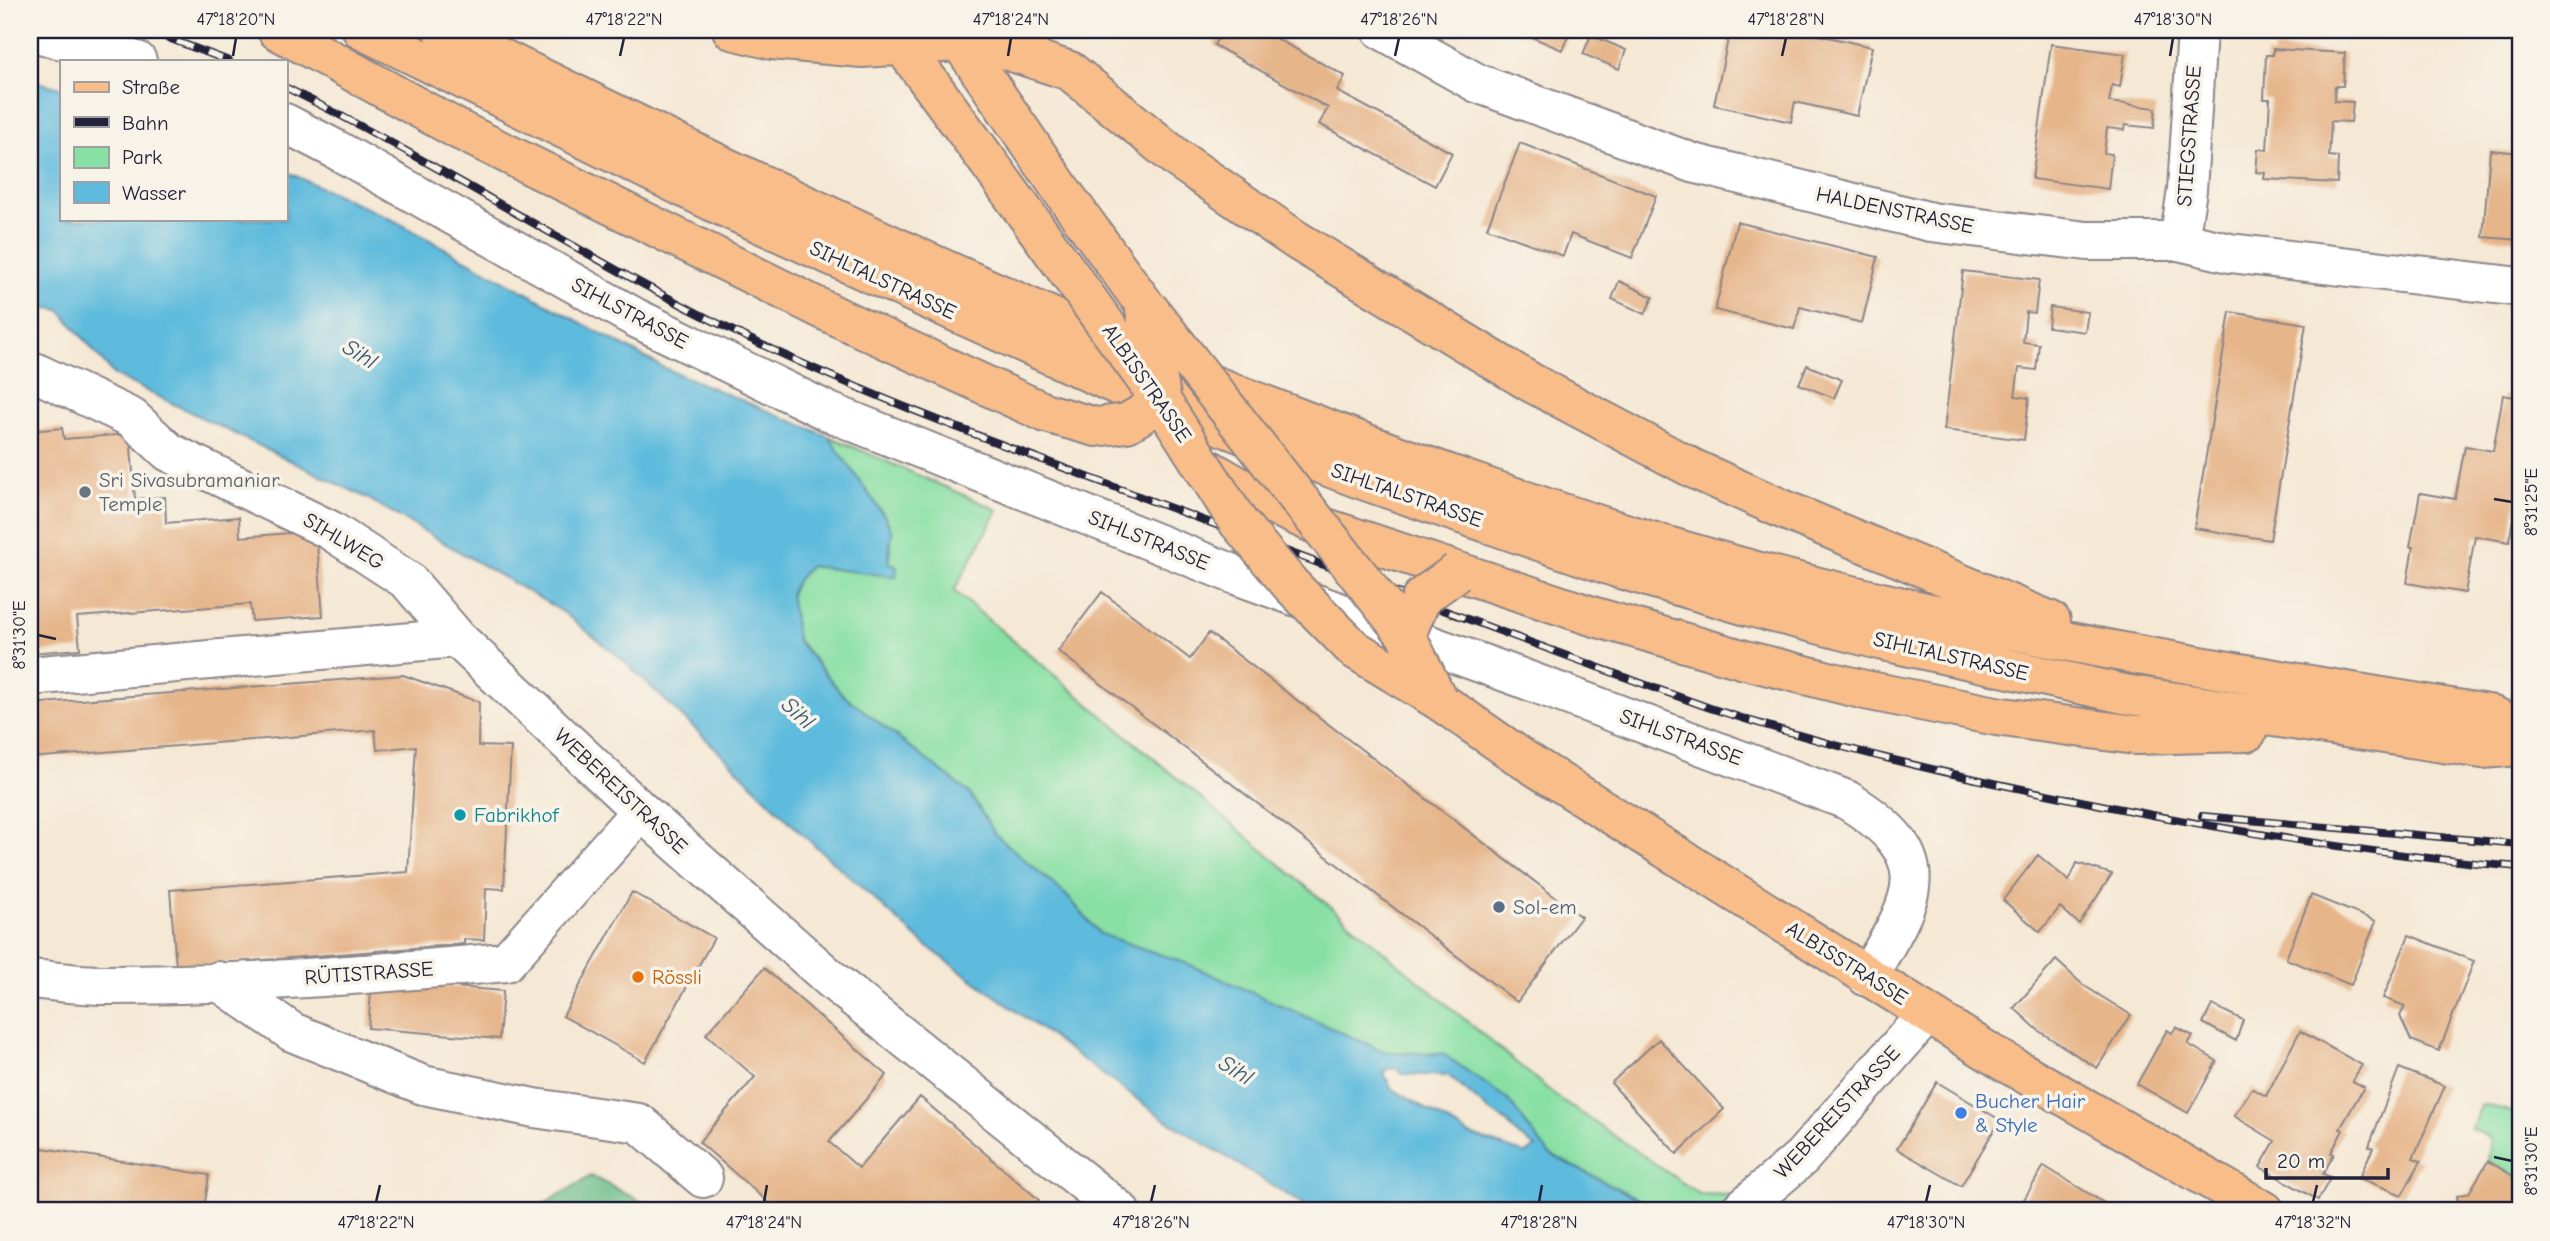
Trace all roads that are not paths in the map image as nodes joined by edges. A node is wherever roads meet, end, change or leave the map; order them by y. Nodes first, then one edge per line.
1 (277, 30) edge
2 (362, 30) edge
3 (443, 30) edge
4 (732, 30) edge
5 (1382, 30) edge
6 (2197, 30) edge
7 (30, 31) edge
8 (956, 36) edge
9 (897, 37) edge
10 (133, 60) edge
11 (287, 124) edge
12 (2179, 242) junction
13 (2520, 287) edge
14 (1144, 304) junction
15 (30, 370) edge
16 (1162, 402) junction
17 (1205, 467) junction
18 (1317, 525) junction
19 (1457, 572) junction
20 (1406, 635) junction
21 (457, 638) junction
22 (2133, 656) junction
23 (30, 676) edge
24 (1438, 700) junction
25 (2520, 727) edge
26 (2340, 729) junction
27 (2520, 746) edge
28 (641, 811) junction
29 (1867, 976) junction
30 (30, 979) edge
31 (218, 981) junction
32 (1927, 1014) junction
33 (703, 1178) dead end
34 (1741, 1209) edge
35 (1120, 1211) edge
36 (2265, 1211) edge

1 - 16 main road, bridge
2 - 26 main road, SIHLTALSTRASSE
3 - 22 main road, SIHLTALSTRASSE
4 - 9 main road
5 - 12 street, HALDENSTRASSE
6 - 12 street, STIEGSTRASSE
7 - 10 street
8 - 9 main road
8 - 14 main road, ALBISSTRASSE
8 - 22 main road
9 - 16 main road, ALBISSTRASSE, bridge
11 - 29 street, SIHLSTRASSE
12 - 13 street, HALDENSTRASSE
14 - 16 main road, bridge
14 - 18 main road, ALBISSTRASSE, bridge
15 - 21 street, SIHLWEG
16 - 17 main road, ALBISSTRASSE, bridge
17 - 18 main road
17 - 24 main road, ALBISSTRASSE, bridge
18 - 19 main road, bridge
18 - 20 main road, ALBISSTRASSE, bridge
19 - 20 main road, bridge
19 - 26 main road
20 - 24 main road, ALBISSTRASSE, bridge
21 - 23 street
21 - 28 street, WEBEREISTRASSE
22 - 25 main road, SIHLTALSTRASSE
24 - 29 main road, ALBISSTRASSE
26 - 27 main road, SIHLTALSTRASSE
28 - 31 street, RÜTISTRASSE
28 - 35 street, WEBEREISTRASSE
29 - 32 main road, ALBISSTRASSE
30 - 31 street, RÜTISTRASSE
31 - 33 street
32 - 34 street, WEBEREISTRASSE
32 - 36 main road, ALBISSTRASSE

